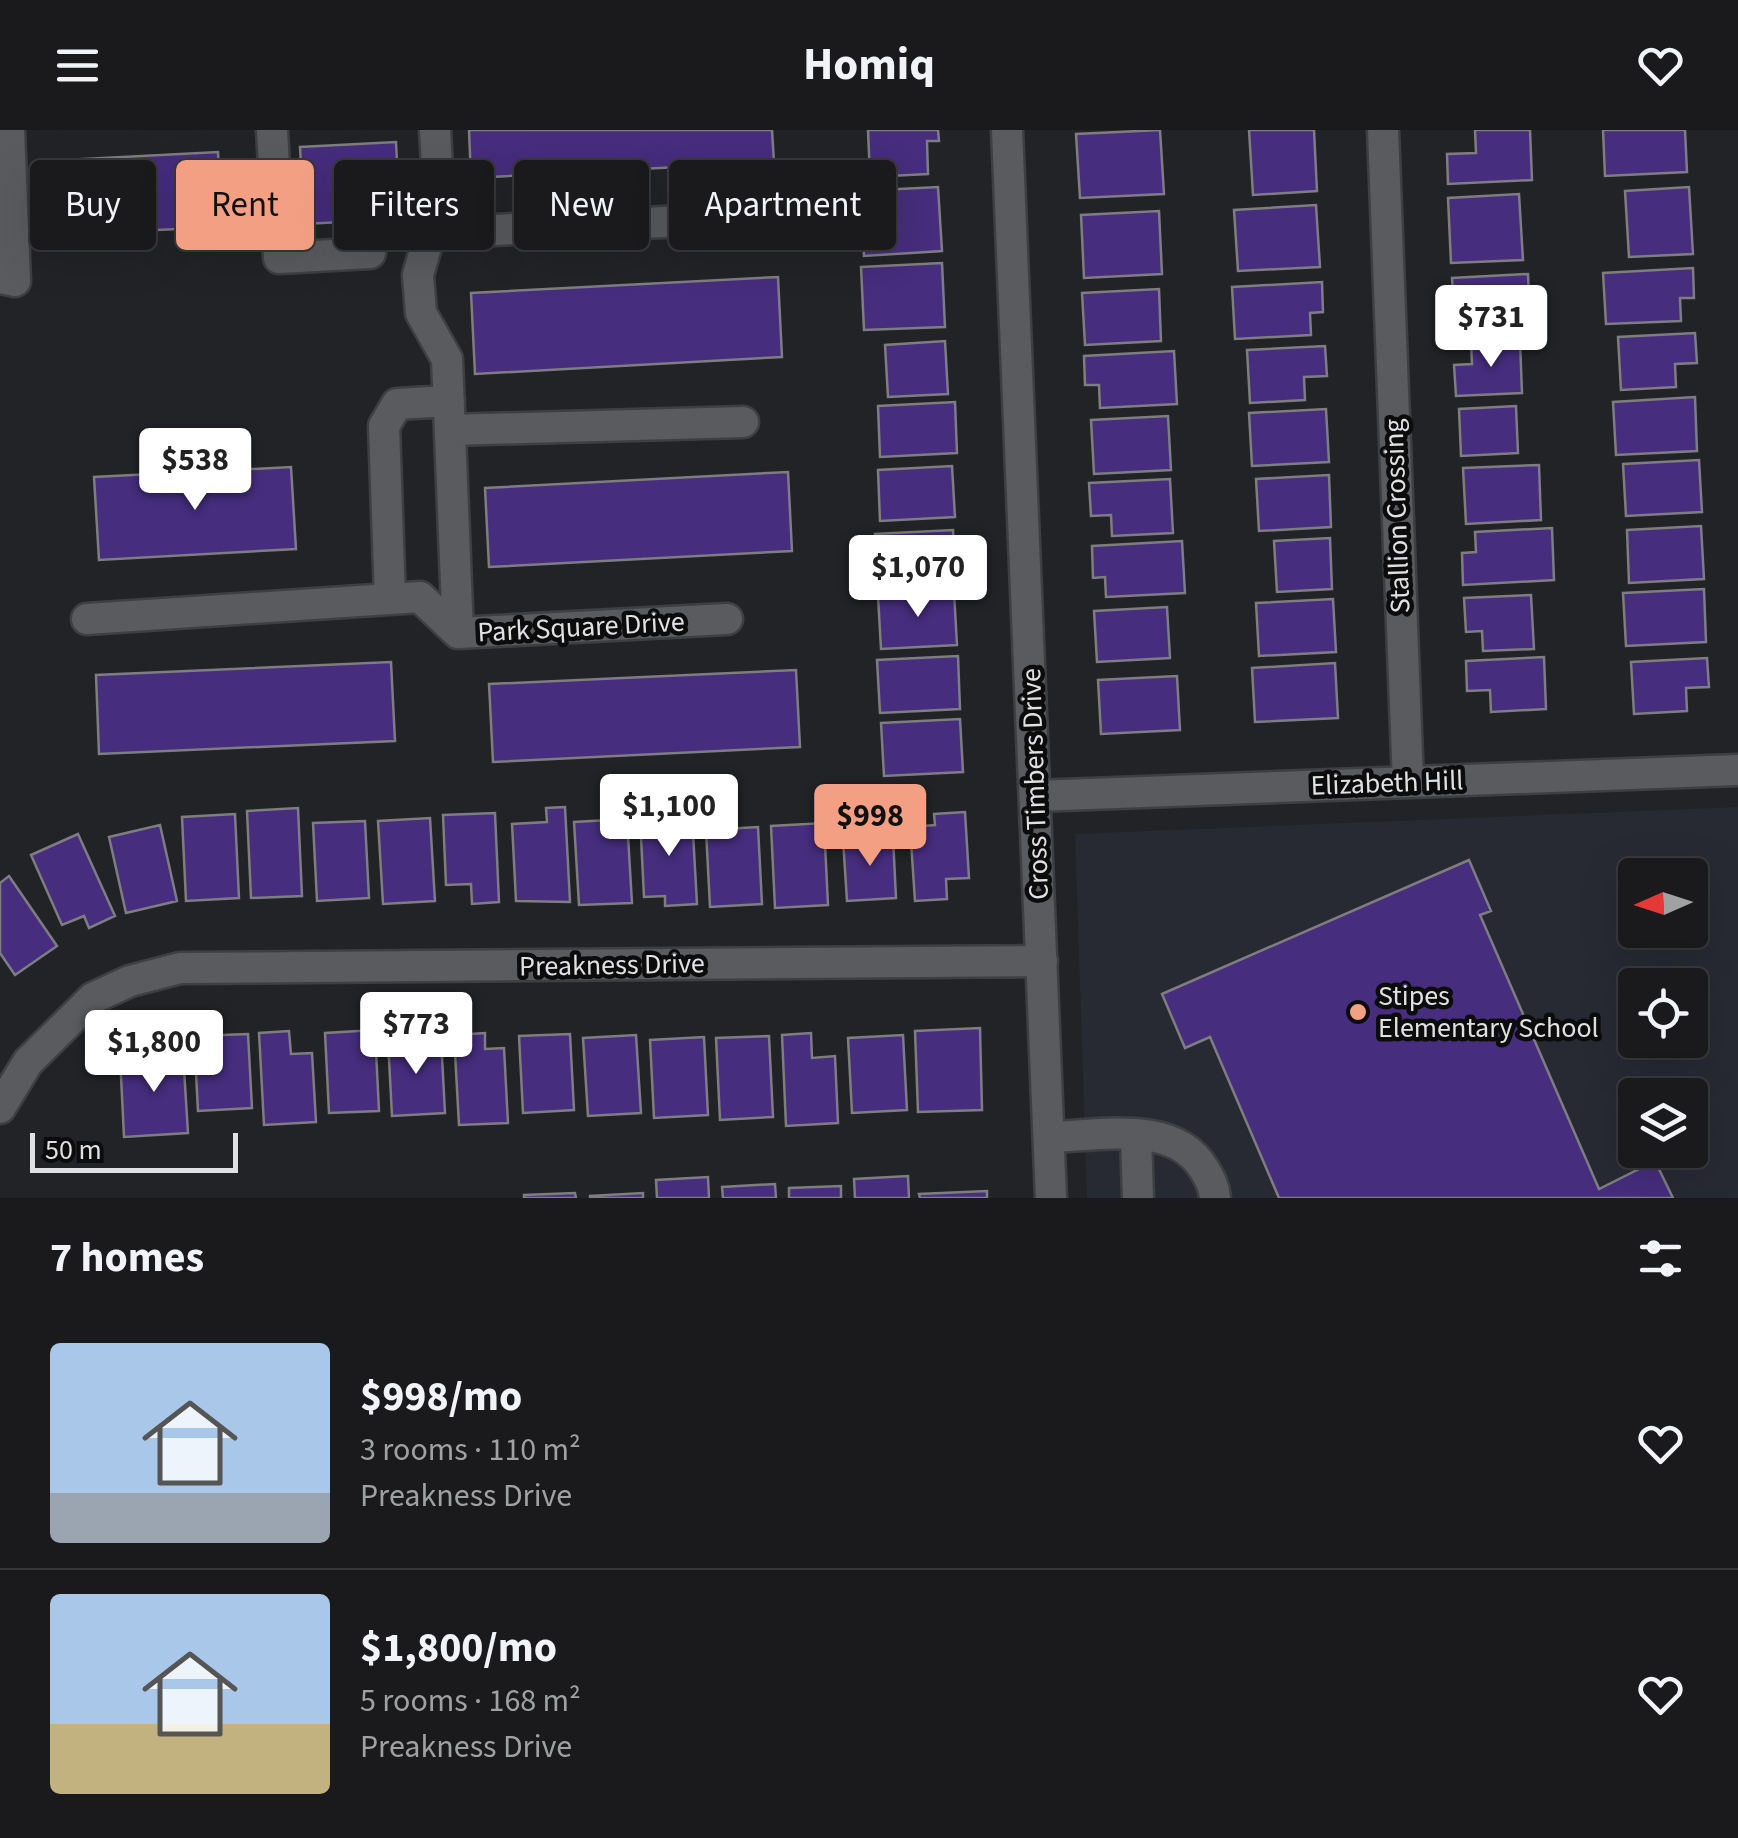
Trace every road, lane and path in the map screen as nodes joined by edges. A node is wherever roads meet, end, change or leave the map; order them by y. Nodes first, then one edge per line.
1 (10, 130) edge
2 (272, 130) edge
3 (436, 130) edge
4 (1006, 130) edge
5 (1382, 130) edge
6 (437, 160) edge
7 (669, 222) edge
8 (494, 231) edge
9 (425, 250) edge
10 (370, 252) dead end
11 (0, 278) edge
12 (450, 416) junction
13 (744, 422) dead end
14 (390, 600) junction
15 (87, 619) dead end
16 (727, 619) dead end
17 (458, 633) junction
18 (1738, 770) edge
19 (1408, 782) junction
20 (1035, 796) junction
21 (1042, 961) junction
22 (0, 1108) edge
23 (1136, 1135) junction
24 (1048, 1137) junction
25 (1051, 1198) edge
26 (1138, 1198) edge
27 (1215, 1198) edge

1 - 11 street
2 - 10 street
3 - 6 street, Park Square Drive
4 - 20 street, Cross Timbers Drive
5 - 19 street, Stallion Crossing
7 - 8 street
9 - 12 street, Park Square Drive
12 - 13 street
12 - 14 street
12 - 17 street, Park Square Drive
14 - 15 street
14 - 17 street
16 - 17 street, Park Square Drive
18 - 19 street, Elizabeth Hill
19 - 20 street, Elizabeth Hill
20 - 21 street, Cross Timbers Drive
21 - 22 street, Preakness Drive
21 - 24 street, Cross Timbers Drive
23 - 24 street
23 - 26 street
23 - 27 street
24 - 25 street, Cross Timbers Drive

